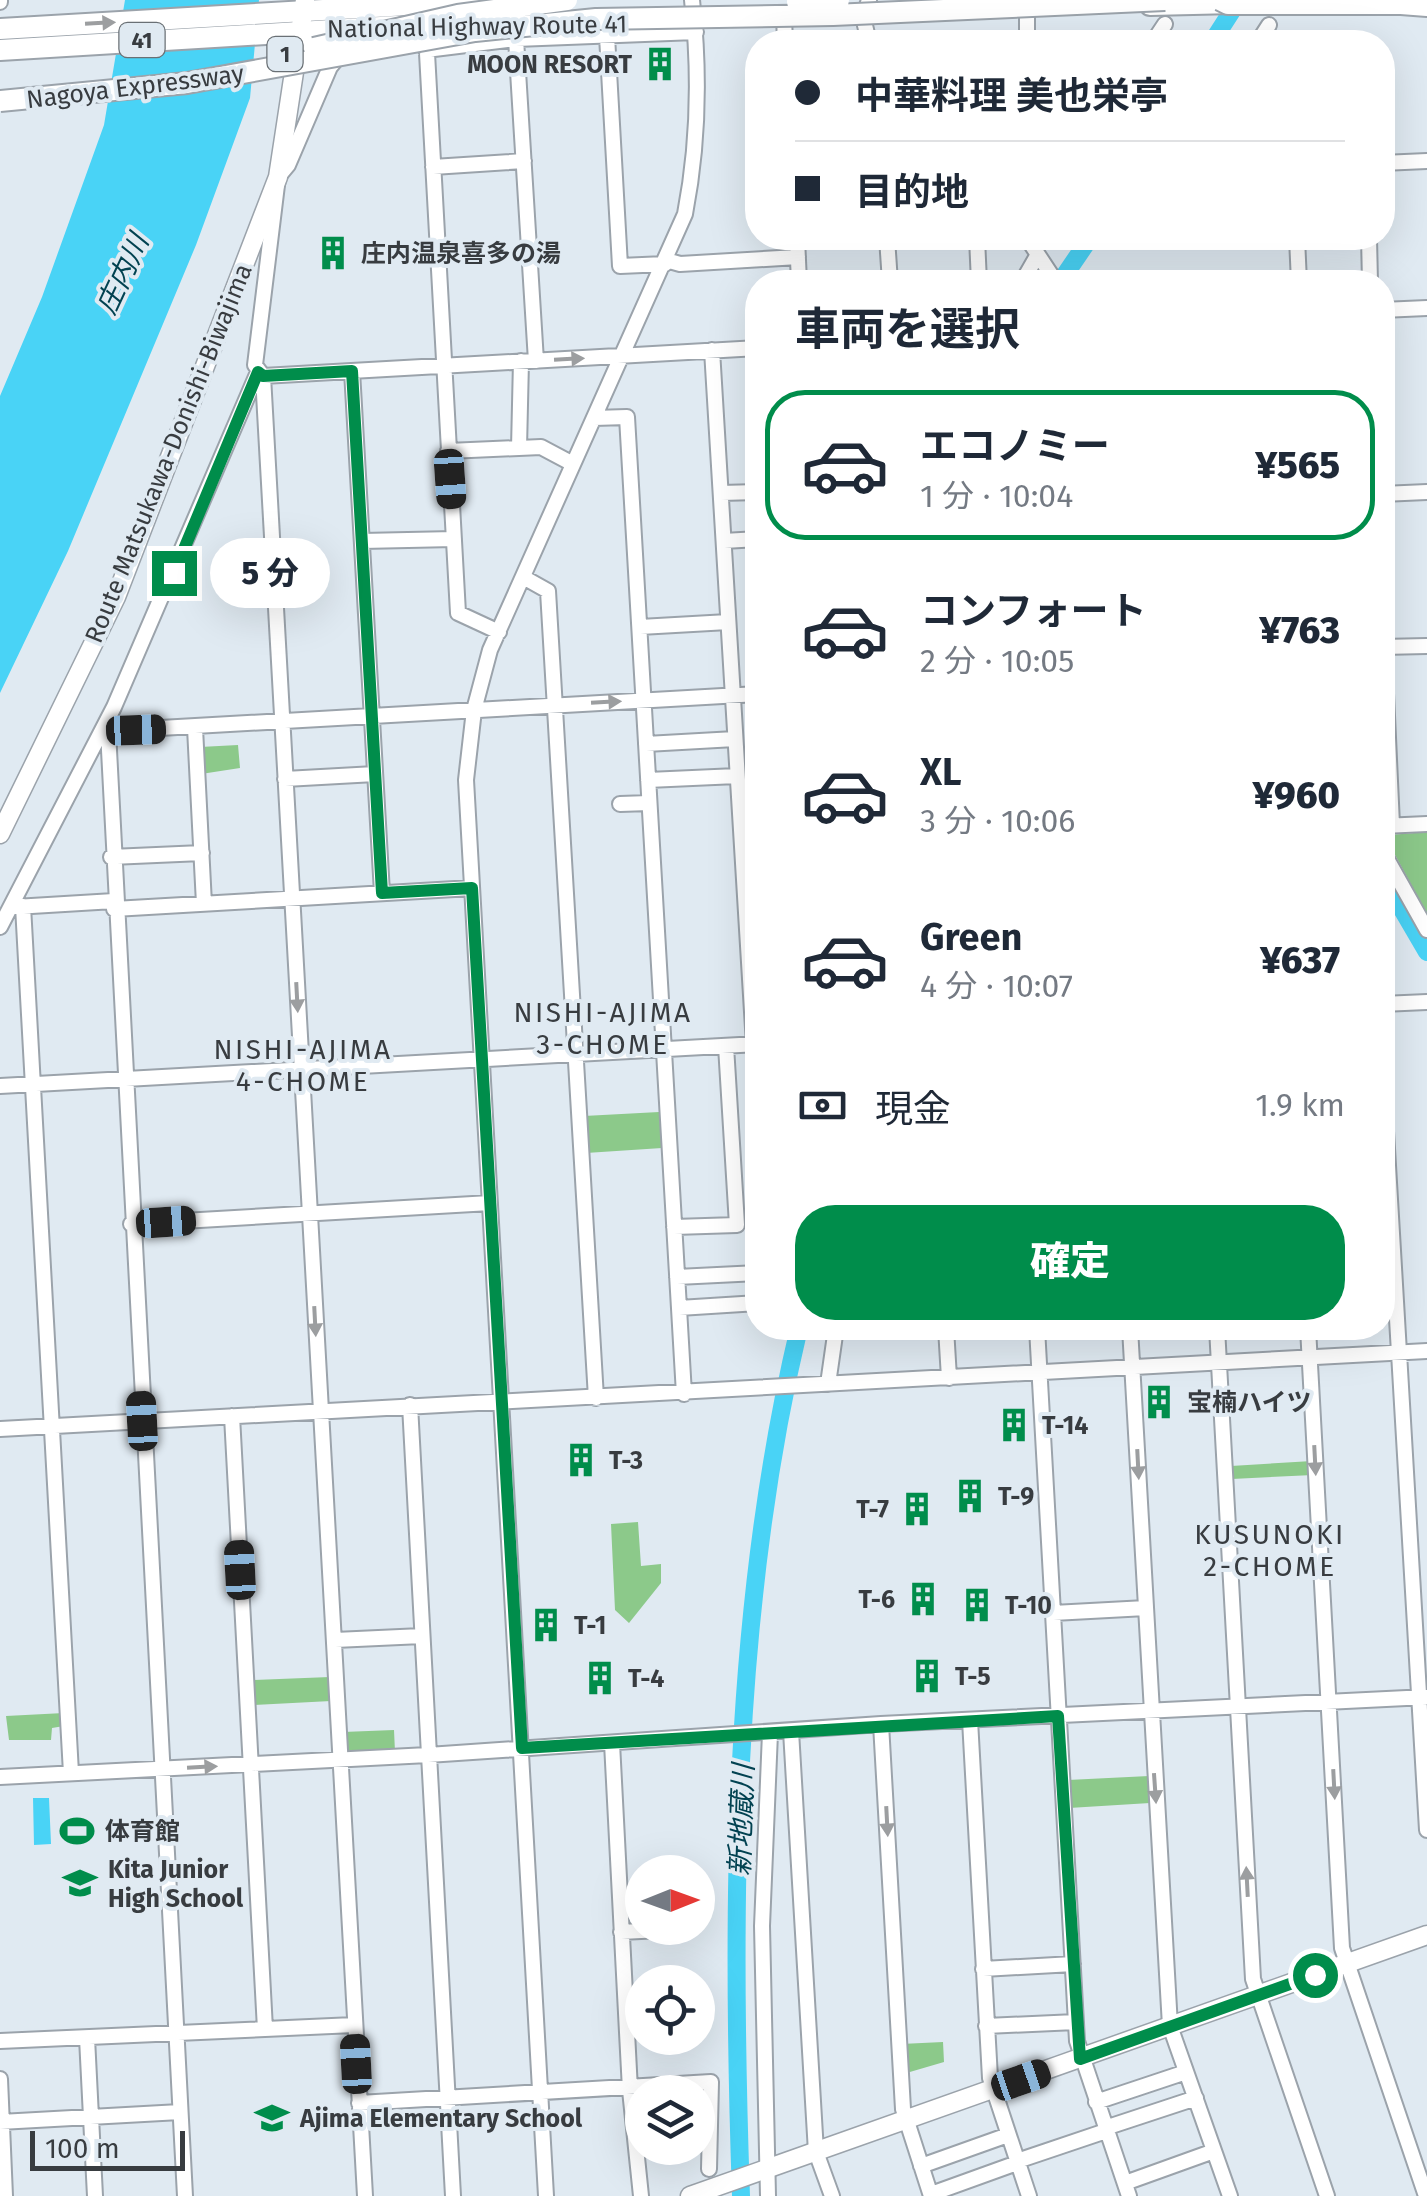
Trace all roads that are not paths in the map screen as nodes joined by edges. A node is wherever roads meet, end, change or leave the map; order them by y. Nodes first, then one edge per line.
1 (493, 0) edge
2 (566, 0) edge
3 (692, 0) edge
4 (840, 0) edge
5 (930, 0) edge
6 (1165, 0) edge
7 (1315, 0) edge
8 (1209, 2) edge
9 (1264, 2) edge
10 (1427, 6) edge
11 (866, 9) edge
12 (899, 10) junction
13 (1027, 10) junction
14 (297, 17) edge
15 (784, 17) junction
16 (417, 23) junction
17 (1165, 24) dead end
18 (1268, 25) dead end
19 (695, 27) junction
20 (0, 29) edge
21 (785, 30) edge
22 (1027, 30) edge
23 (1161, 30) edge
24 (1265, 30) edge
25 (607, 36) junction
26 (516, 40) junction
27 (0, 50) edge
28 (426, 50) junction
29 (0, 89) edge
30 (0, 101) edge
31 (524, 161) junction
32 (1427, 161) edge
33 (1395, 162) edge
34 (433, 167) junction
35 (278, 176) junction
36 (798, 250) edge
37 (1034, 250) edge
38 (1037, 256) junction
39 (798, 257) junction
40 (666, 262) junction
41 (799, 270) edge
42 (1029, 270) edge
43 (1047, 270) edge
44 (1427, 308) edge
45 (1395, 309) edge
46 (745, 349) edge
47 (712, 350) junction
48 (624, 356) junction
49 (528, 361) junction
50 (443, 366) junction
51 (352, 371) junction
52 (260, 374) junction
53 (594, 418) junction
54 (519, 448) junction
55 (448, 451) junction
56 (573, 464) junction
57 (1427, 492) edge
58 (745, 493) edge
59 (1395, 493) edge
60 (721, 494) junction
61 (454, 539) junction
62 (745, 540) edge
63 (362, 541) junction
64 (724, 542) junction
65 (523, 577) junction
66 (728, 622) junction
67 (640, 627) junction
68 (499, 632) junction
69 (1427, 646) edge
70 (1395, 647) edge
71 (745, 694) edge
72 (732, 695) junction
73 (644, 700) junction
74 (554, 704) junction
75 (474, 710) junction
76 (373, 714) junction
77 (282, 722) junction
78 (195, 728) junction
79 (104, 731) junction
80 (736, 739) junction
81 (646, 744) junction
82 (375, 774) junction
83 (737, 776) junction
84 (285, 779) junction
85 (648, 780) junction
86 (738, 802) junction
87 (745, 802) edge
88 (649, 803) junction
89 (620, 804) dead end
90 (1427, 824) edge
91 (1395, 826) edge
92 (0, 834) edge
93 (202, 852) junction
94 (111, 857) junction
95 (1395, 873) edge
96 (472, 888) junction
97 (382, 893) junction
98 (745, 896) edge
99 (292, 899) junction
100 (204, 904) junction
101 (114, 905) junction
102 (17, 906) junction
103 (0, 926) edge
104 (1427, 930) edge
105 (1427, 1002) edge
106 (1395, 1003) edge
107 (745, 1045) edge
108 (726, 1046) junction
109 (663, 1048) junction
110 (574, 1053) junction
111 (480, 1056) junction
112 (301, 1066) junction
113 (122, 1079) junction
114 (33, 1084) junction
115 (0, 1086) edge
116 (490, 1203) junction
117 (309, 1214) junction
118 (131, 1224) junction
119 (674, 1227) junction
120 (1395, 1272) edge
121 (745, 1273) edge
122 (677, 1276) junction
123 (745, 1304) edge
124 (679, 1308) junction
125 (834, 1340) edge
126 (947, 1340) edge
127 (1038, 1340) edge
128 (1131, 1340) edge
129 (1218, 1340) edge
130 (1309, 1340) edge
131 (1427, 1352) edge
132 (1400, 1353) junction
133 (1310, 1360) junction
134 (1219, 1364) junction
135 (1132, 1366) junction
136 (1039, 1374) junction
137 (949, 1378) junction
138 (828, 1384) junction
139 (684, 1394) junction
140 (596, 1398) junction
141 (502, 1403) junction
142 (410, 1405) junction
143 (320, 1411) junction
144 (232, 1416) junction
145 (142, 1421) junction
146 (52, 1426) junction
147 (0, 1430) edge
148 (1427, 1487) edge
149 (1408, 1488) junction
150 (1146, 1608) junction
151 (1053, 1613) junction
152 (422, 1636) junction
153 (334, 1640) junction
154 (1424, 1697) edge
155 (1330, 1703) junction
156 (1238, 1708) junction
157 (1150, 1712) junction
158 (1058, 1716) junction
159 (970, 1720) junction
160 (881, 1724) junction
161 (791, 1731) junction
162 (770, 1733) junction
163 (612, 1743) junction
164 (517, 1748) junction
165 (428, 1755) junction
166 (340, 1760) junction
167 (250, 1764) junction
168 (160, 1769) junction
169 (70, 1773) junction
170 (0, 1778) edge
171 (1427, 1830) edge
172 (622, 1932) junction
173 (625, 1932) edge
174 (1427, 1935) edge
175 (1344, 1956) junction
176 (1073, 1964) junction
177 (983, 1969) junction
178 (1254, 1987) junction
179 (1076, 2022) junction
180 (354, 2025) junction
181 (986, 2026) junction
182 (1170, 2026) junction
183 (265, 2029) junction
184 (175, 2032) junction
185 (87, 2038) junction
186 (0, 2042) edge
187 (1080, 2059) junction
188 (1186, 2072) junction
189 (629, 2075) edge
190 (0, 2079) edge
191 (625, 2090) edge
192 (992, 2090) junction
193 (538, 2094) junction
194 (448, 2098) junction
195 (1196, 2098) junction
196 (1096, 2102) junction
197 (359, 2103) junction
198 (180, 2112) junction
199 (90, 2117) junction
200 (905, 2120) junction
201 (1, 2122) edge
202 (1106, 2129) junction
203 (1008, 2135) junction
204 (816, 2152) junction
205 (1214, 2152) junction
206 (1017, 2162) junction
207 (638, 2165) edge
208 (708, 2165) edge
209 (920, 2166) junction
210 (708, 2169) dead end
211 (766, 2169) junction
212 (1127, 2189) edge
213 (927, 2194) edge
214 (5, 2196) edge
215 (94, 2196) edge
216 (184, 2196) edge
217 (365, 2196) edge
218 (453, 2196) edge
219 (546, 2196) edge
220 (642, 2196) edge
221 (690, 2196) edge
222 (768, 2196) edge
223 (832, 2196) edge
224 (1030, 2196) edge
225 (1230, 2196) edge
226 (1328, 2196) edge
227 (1426, 2196) edge

1 - 14 highway, National Highway Route 41 / 41
2 - 16 highway, Nagoya Expressway / 1, bridge
3 - 19 street
4 - 16 highway, bridge
5 - 12 highway, bridge
6 - 12 highway, Nagoya Expressway / 1, bridge
7 - 9 highway, National Highway Route 41 / 41
8 - 9 highway, National Highway Route 41 / 41, bridge
8 - 10 highway, bridge
8 - 13 highway, National Highway Route 41 / 41
11 - 13 highway, National Highway Route 41 / 41
11 - 15 highway, National Highway Route 41 / 41
12 - 30 highway, Nagoya Expressway / 1, bridge
13 - 22 street
14 - 19 highway, National Highway Route 41 / 41
20 -> 14 highway, National Highway Route 41 / 41
14 - 27 highway, National Highway Route 41 / 41
14 - 35 main road, Route Matsukawa-Donishi-Biwajima
15 - 19 highway, National Highway Route 41 / 41
15 - 21 street
16 - 29 highway, Nagoya Expressway / 1, bridge
17 - 23 street
18 - 24 street
19 - 25 street
19 - 40 street
25 - 26 street
25 - 40 street
26 - 28 street
26 - 31 street
28 - 34 street
28 - 35 street
31 - 34 street
31 - 49 street
32 - 33 street
34 - 50 street
35 - 52 street
35 - 92 main road, Route Matsukawa-Donishi-Biwajima
36 - 39 street
37 - 38 street
38 - 42 street
38 - 43 street
39 - 40 street
39 - 41 street
40 - 48 street
44 - 45 street
46 - 47 street
47 - 48 street
47 - 60 street
49 -> 48 street
48 - 53 street
49 - 50 street
49 - 54 street
50 - 51 street
50 - 55 street
51 - 52 street
51 - 63 street
52 - 77 street
52 - 79 street
53 - 56 street
53 - 67 street
54 - 55 street
54 - 56 street
55 - 61 street
56 - 65 street
57 - 59 street
58 - 60 street
60 - 64 street
61 - 63 street
61 - 68 street
62 - 64 street
63 - 76 street
64 - 66 street
65 - 68 street
65 - 74 street
66 - 67 street
66 - 72 street
67 - 73 street
68 - 75 street
69 - 70 street
71 - 72 street
72 - 73 street
72 - 80 street
74 -> 73 street
73 - 81 street
74 - 75 street
74 - 110 street
75 - 76 street
75 - 96 street
76 - 77 street
76 - 82 street
77 - 78 street
77 - 84 street
78 - 79 street
78 - 93 street
79 - 94 street
79 - 102 street
80 - 81 street
80 - 83 street
81 - 85 street
82 - 84 street
82 - 97 street
83 - 85 street
83 - 86 street
84 - 99 street
85 - 88 street
86 - 87 street
86 - 98 street
88 - 89 street
88 - 109 street
90 - 91 street
93 - 94 street
93 - 100 street
94 - 101 street
95 - 104 street
96 - 97 street
96 - 111 street
97 - 99 street
99 - 100 street
99 -> 112 street
100 - 101 street
101 - 102 street
101 - 113 street
102 - 103 street
102 - 114 street
105 - 106 street
107 - 108 street
108 - 109 street
108 - 119 street
109 - 110 street
109 - 119 street
110 - 111 street
110 - 140 street
111 - 112 street
111 - 116 street
112 - 113 street
112 - 117 street
113 - 114 street
113 - 118 street
114 - 115 street
114 - 146 street
116 - 117 street
116 - 141 street
117 - 118 street
117 -> 143 street
118 - 145 street
119 - 122 street
120 - 132 street
121 - 122 street
122 - 124 street
123 - 124 street
124 - 139 street
125 - 138 street
126 - 137 street
127 - 136 street
128 - 135 street
129 - 134 street
130 - 133 street
131 - 132 street
132 - 133 street
132 - 149 street
133 - 134 street
133 -> 155 street
134 - 135 street
134 - 156 street
135 - 136 street
135 -> 150 street
136 - 137 street
136 - 151 street
137 - 138 street
138 - 139 street
139 - 140 street
140 - 141 street
141 - 142 street
141 - 164 street
142 - 143 street
142 - 152 street
143 - 144 street
143 - 153 street
144 - 145 street
144 - 167 street
145 - 146 street
145 - 168 street
146 - 147 street
146 - 169 street
148 - 149 street
149 - 154 street
150 - 151 street
150 - 157 street
151 - 158 street
152 - 153 street
152 - 165 street
153 - 166 street
154 - 155 street
154 - 171 street
155 - 156 street
155 -> 175 street
156 - 157 street
178 -> 156 street
157 - 158 street
157 -> 182 street
158 - 159 street
158 - 176 street
159 - 160 street
159 - 177 street
160 - 161 street
160 -> 200 street
161 - 162 street
161 - 204 street
162 - 163 street
162 - 211 street
163 - 164 street
163 - 172 street
164 - 165 street
164 - 193 street
165 - 166 street
165 - 194 street
166 - 167 street
166 - 180 street
168 -> 167 street
167 - 183 street
168 - 169 street
168 - 184 street
169 - 170 street
172 - 173 street
172 - 189 street
174 - 175 main road
175 - 178 main road
175 - 227 street
176 - 177 street
176 - 179 street
177 - 181 street
178 - 182 main road
178 - 226 street
179 - 181 street
179 - 187 street
180 - 183 street
180 - 197 street
181 - 192 street
182 - 187 main road
182 - 188 street
183 - 184 street
184 - 185 street
184 - 198 street
185 - 186 street
185 - 199 street
187 - 192 main road
187 - 196 street
188 - 195 street
188 - 196 street
190 - 201 street
191 - 193 street
192 - 200 main road
192 - 203 street
193 - 194 street
193 - 219 street
194 - 197 street
194 - 218 street
195 - 202 street
195 - 205 street
196 - 202 street
197 - 217 street
198 - 199 street
198 - 216 street
199 - 201 street
199 - 215 street
200 - 204 main road
200 - 209 street
201 - 214 street
202 - 206 street
202 - 212 street
203 - 206 street
203 - 209 street
204 - 211 main road
204 - 223 street
205 - 212 street
205 - 225 street
206 - 213 street
206 - 224 street
207 - 220 street
208 - 210 street
209 - 213 street
211 - 221 main road
211 - 222 street

